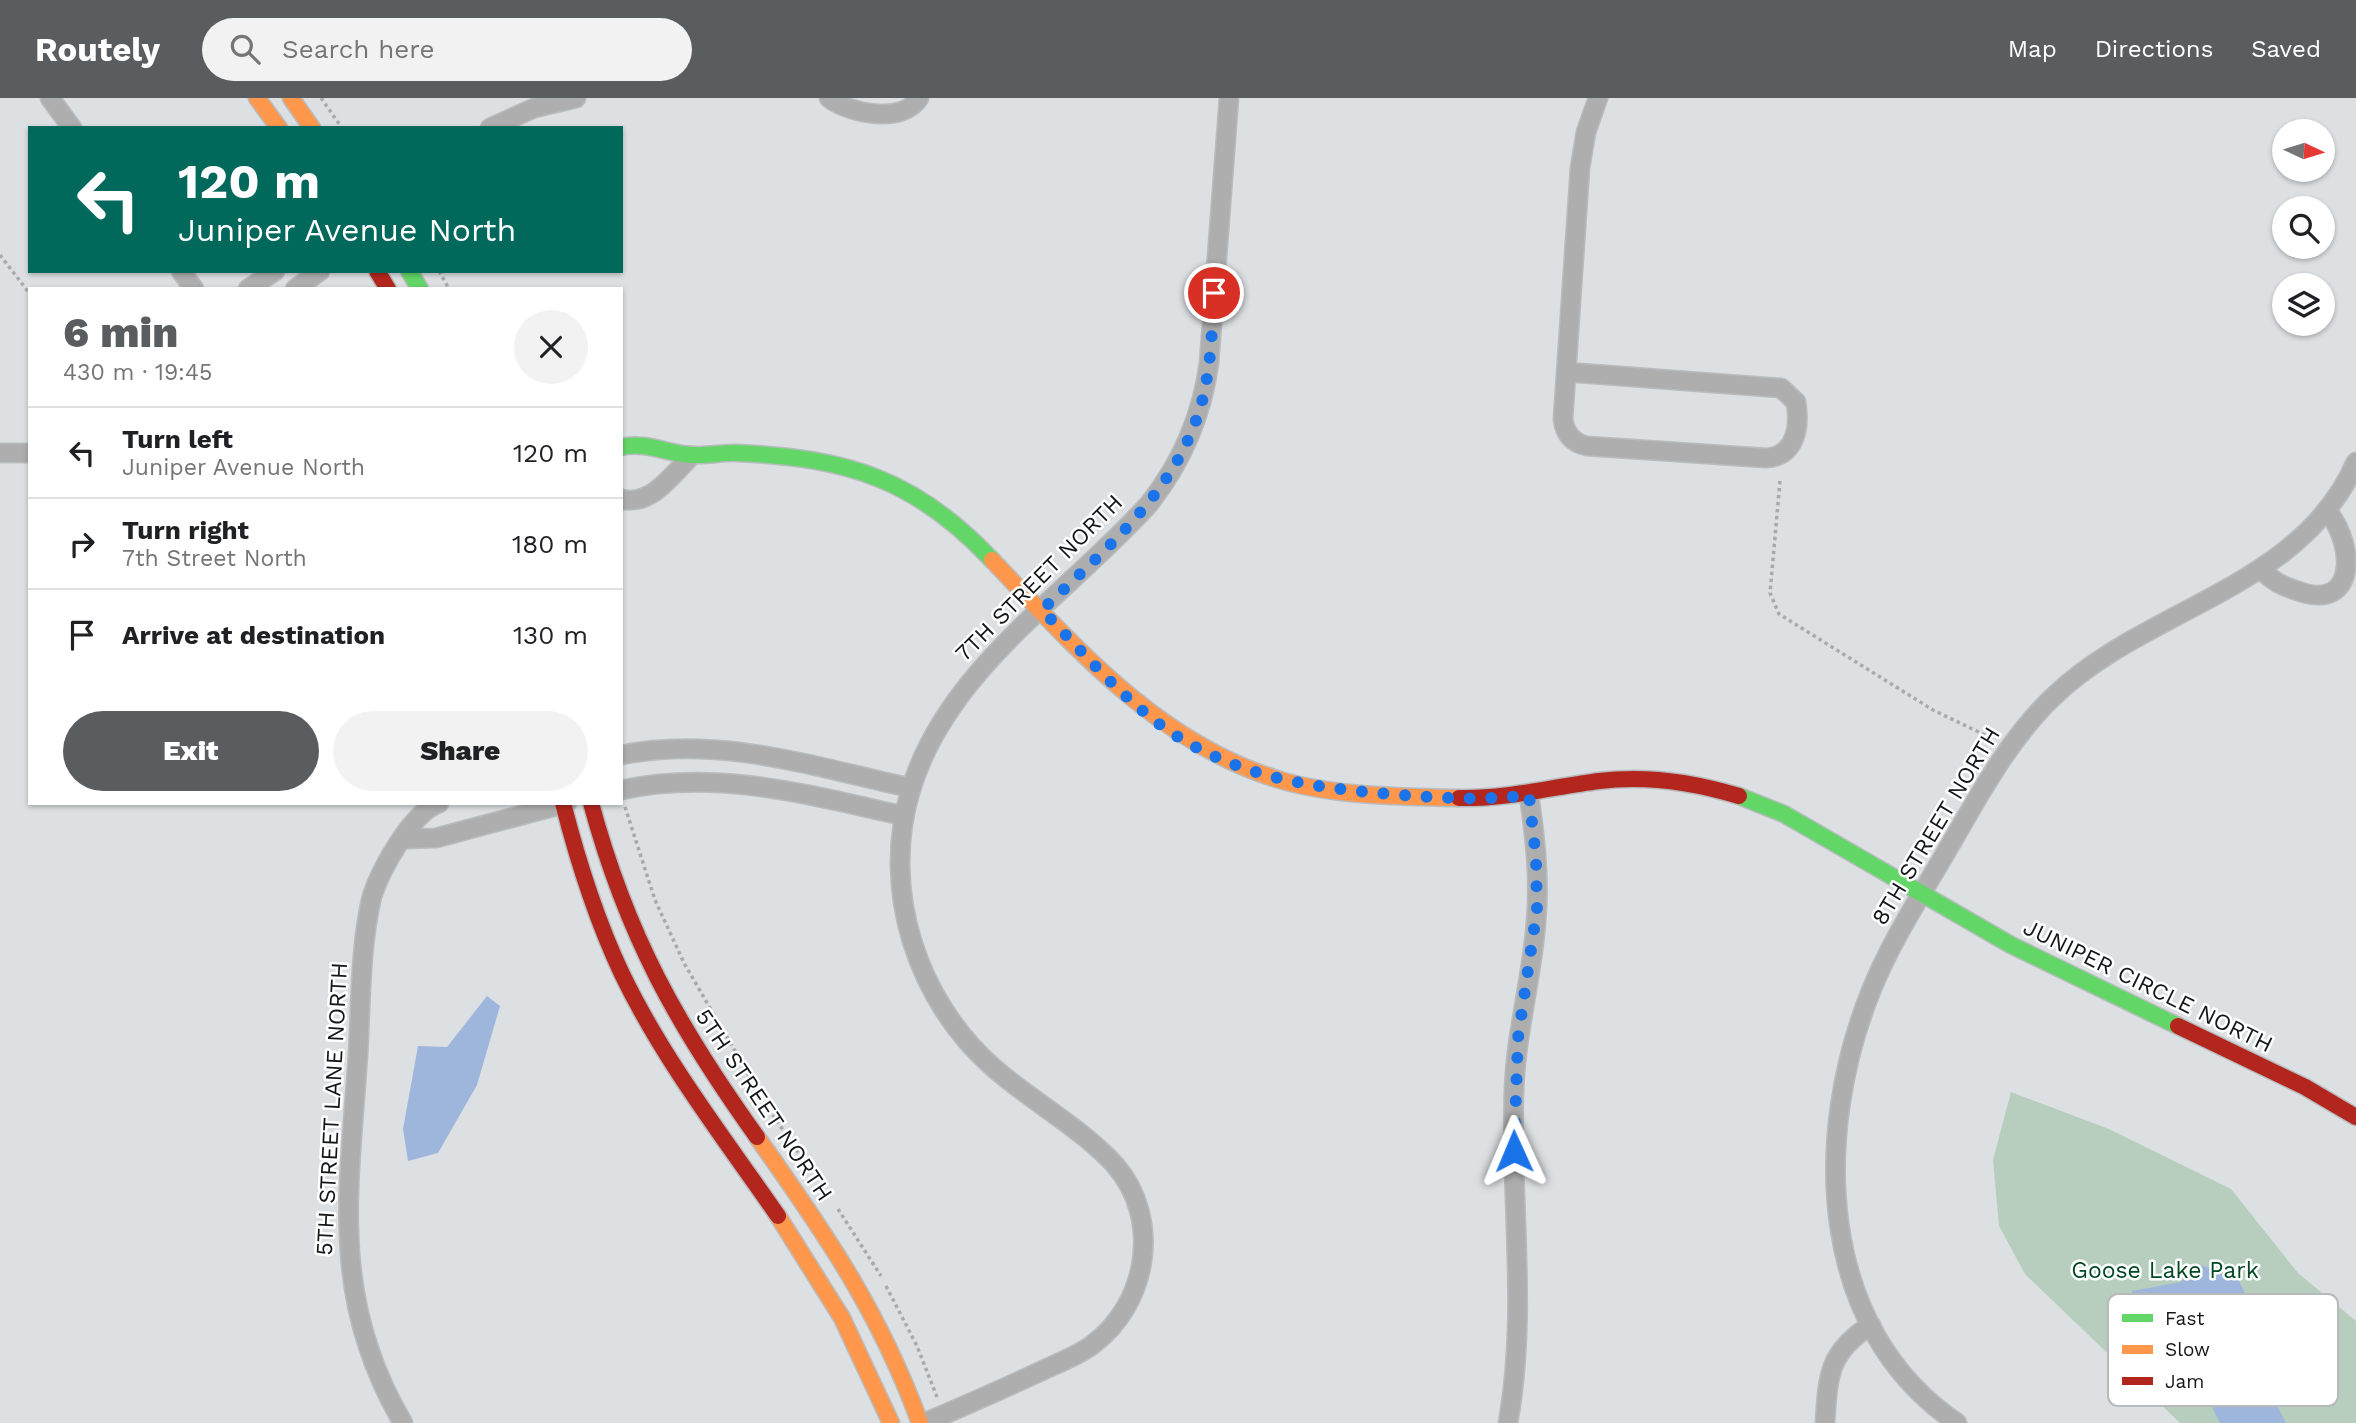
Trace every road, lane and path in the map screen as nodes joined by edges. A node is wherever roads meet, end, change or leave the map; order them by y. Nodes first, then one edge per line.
1 (50, 98) edge
2 (257, 98) edge
3 (291, 98) edge
4 (321, 98) edge
5 (576, 98) edge
6 (829, 98) edge
7 (919, 98) edge
8 (1229, 98) edge
9 (1598, 98) edge
10 (71, 126) edge
11 (278, 126) edge
12 (311, 126) edge
13 (341, 126) edge
14 (494, 126) edge
15 (0, 255) edge
16 (272, 273) edge
17 (317, 273) edge
18 (251, 287) edge
19 (298, 287) edge
20 (28, 291) edge
21 (1566, 372) junction
22 (623, 447) edge
23 (0, 453) edge
24 (28, 453) edge
25 (691, 456) junction
26 (2356, 462) edge
27 (1780, 481) dead end
28 (623, 499) edge
29 (2328, 512) junction
30 (2261, 569) junction
31 (1042, 610) junction
32 (1989, 737) dead end
33 (623, 755) edge
34 (911, 788) junction
35 (623, 790) edge
36 (1529, 795) junction
37 (434, 805) edge
38 (560, 805) edge
39 (564, 805) edge
40 (592, 805) edge
41 (627, 809) dead end
42 (904, 816) junction
43 (404, 839) junction
44 (1922, 894) junction
45 (2356, 1116) edge
46 (815, 1177) dead end
47 (830, 1199) dead end
48 (1871, 1325) junction
49 (938, 1401) dead end
50 (403, 1423) edge
51 (891, 1423) edge
52 (922, 1423) edge
53 (1508, 1423) edge
54 (1825, 1423) edge
55 (1957, 1423) edge

1 - 10 street
2 - 11 street
3 - 12 street
4 - 13 path
5 - 14 street
6 - 7 street
8 - 31 street, 7TH STREET NORTH
9 - 21 street
15 - 20 path
16 - 18 street
17 - 19 street
21 - 21 street
22 - 25 street, JUNIPER CIRCLE NORTH
23 - 24 street
25 - 28 street
25 - 31 street, JUNIPER CIRCLE NORTH
26 - 29 street, 8TH STREET NORTH
27 - 32 path
29 - 30 street, 8TH STREET NORTH
29 - 30 street
30 - 44 street, 8TH STREET NORTH
31 - 34 street, 7TH STREET NORTH
31 - 36 street, JUNIPER CIRCLE NORTH
33 - 34 street
34 - 42 street, 7TH STREET NORTH
35 - 42 street
36 - 44 street, JUNIPER CIRCLE NORTH
36 - 53 street
37 - 43 street, 5TH STREET LANE NORTH
38 - 43 street
39 - 51 street
40 - 52 street, 5TH STREET NORTH
41 - 46 path
42 - 52 street, 7TH STREET NORTH
43 - 50 street, 5TH STREET LANE NORTH
44 - 45 street, JUNIPER CIRCLE NORTH
44 - 48 street, 8TH STREET NORTH
47 - 49 path
48 - 54 street
48 - 55 street, 8TH STREET NORTH

